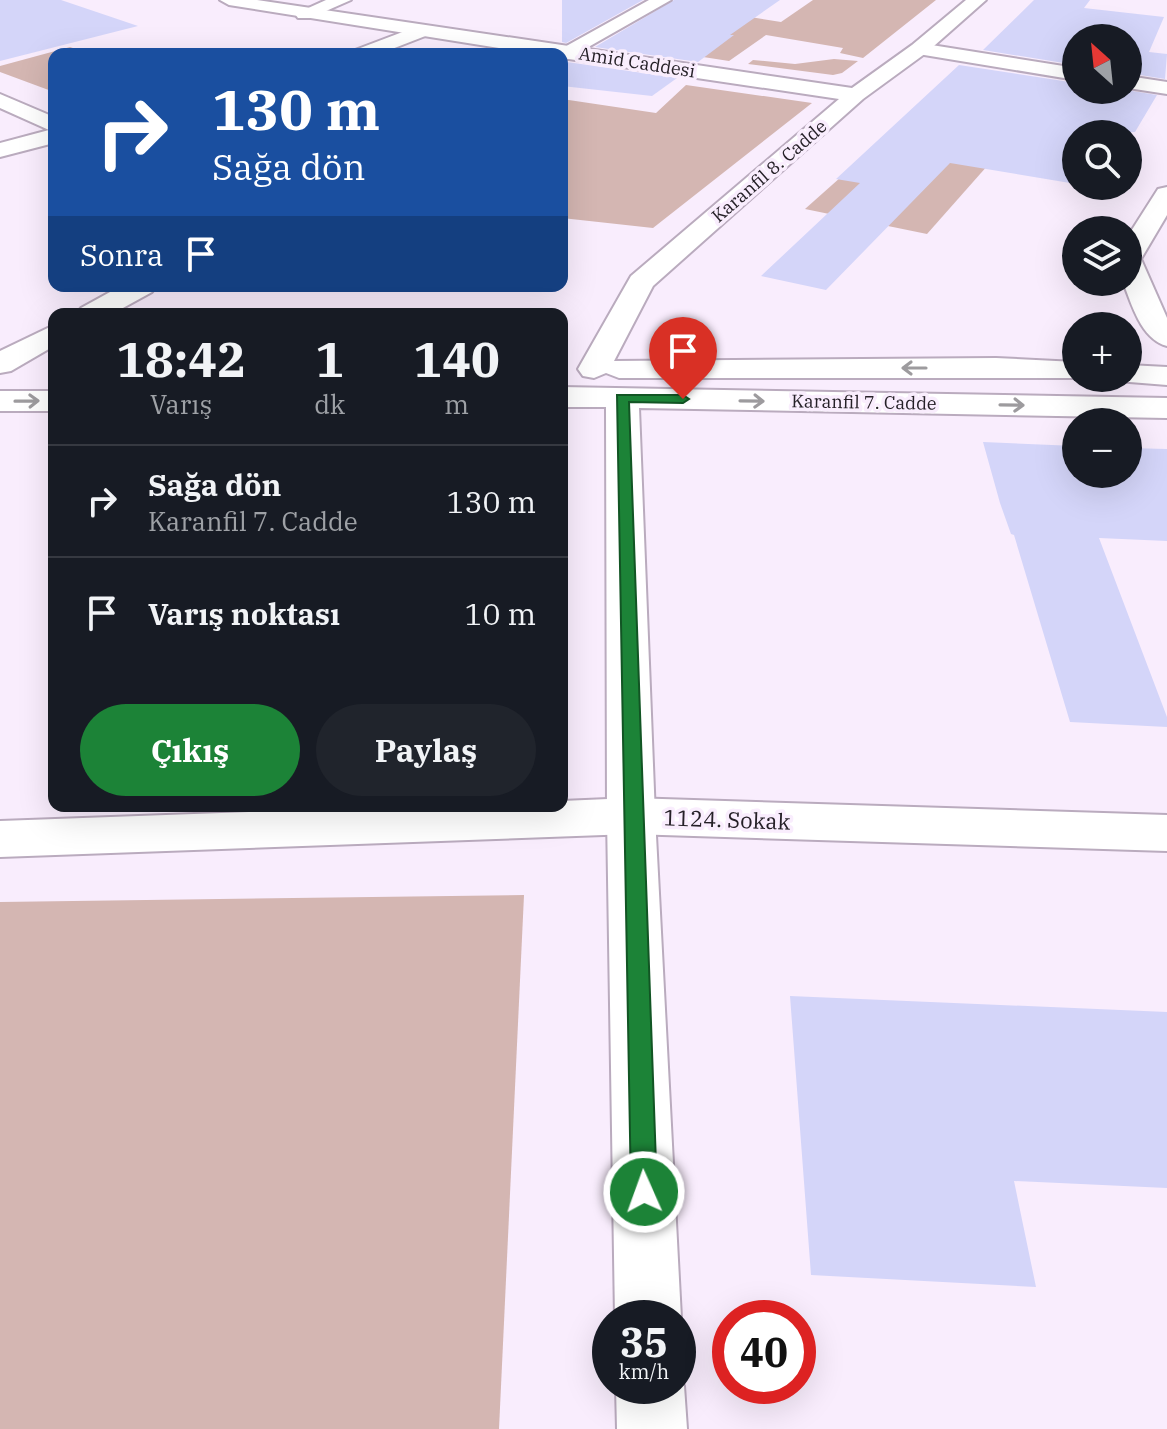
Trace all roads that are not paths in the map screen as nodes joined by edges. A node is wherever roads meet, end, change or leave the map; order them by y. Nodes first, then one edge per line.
1 (229, 0) edge
2 (342, 0) edge
3 (662, 0) edge
4 (977, 0) edge
5 (304, 14) junction
6 (421, 31) junction
7 (377, 48) edge
8 (532, 48) edge
9 (919, 49) junction
10 (568, 51) edge
11 (568, 54) edge
12 (1062, 72) edge
13 (1142, 84) edge
14 (1167, 88) edge
15 (856, 95) junction
16 (0, 100) edge
17 (48, 122) edge
18 (48, 138) edge
19 (0, 150) edge
20 (1167, 194) edge
21 (1142, 236) edge
22 (131, 292) edge
23 (1142, 294) edge
24 (102, 308) edge
25 (48, 337) edge
26 (1167, 337) edge
27 (0, 364) edge
28 (48, 370) edge
29 (1062, 370) edge
30 (0, 371) edge
31 (568, 371) edge
32 (1142, 375) edge
33 (1167, 376) edge
34 (608, 384) junction
35 (568, 395) edge
36 (0, 401) edge
37 (48, 401) edge
38 (1167, 408) edge
39 (631, 816) junction
40 (1167, 833) edge
41 (0, 839) edge
42 (647, 1300) edge
43 (651, 1404) edge
44 (652, 1429) edge

1 - 5 street, Amid Caddesi
2 - 5 street
3 - 10 street
4 - 9 street, Karanfil 8. Cadde
5 - 6 street, Amid Caddesi
6 - 7 street
6 - 8 street, Amid Caddesi
9 - 12 street
9 - 15 street, Karanfil 8. Cadde
11 - 15 street, Amid Caddesi
13 - 14 street
15 - 34 street, Karanfil 8. Cadde
16 - 17 street
18 - 19 street
20 - 21 street
22 - 24 street
23 - 26 street
25 - 27 street
28 - 30 street
29 -> 34 street, Karanfil 7. Cadde
31 - 34 street, Karanfil 7. Cadde
32 - 33 street
34 - 35 street, Karanfil 7. Cadde
34 -> 38 street, Karanfil 7. Cadde
34 - 39 street, Karanfil 8. Cadde
36 -> 37 street
39 - 40 street, 1124. Sokak
39 - 41 street, 1124. Sokak
39 - 42 street, Karanfil 8. Cadde
43 - 44 street

